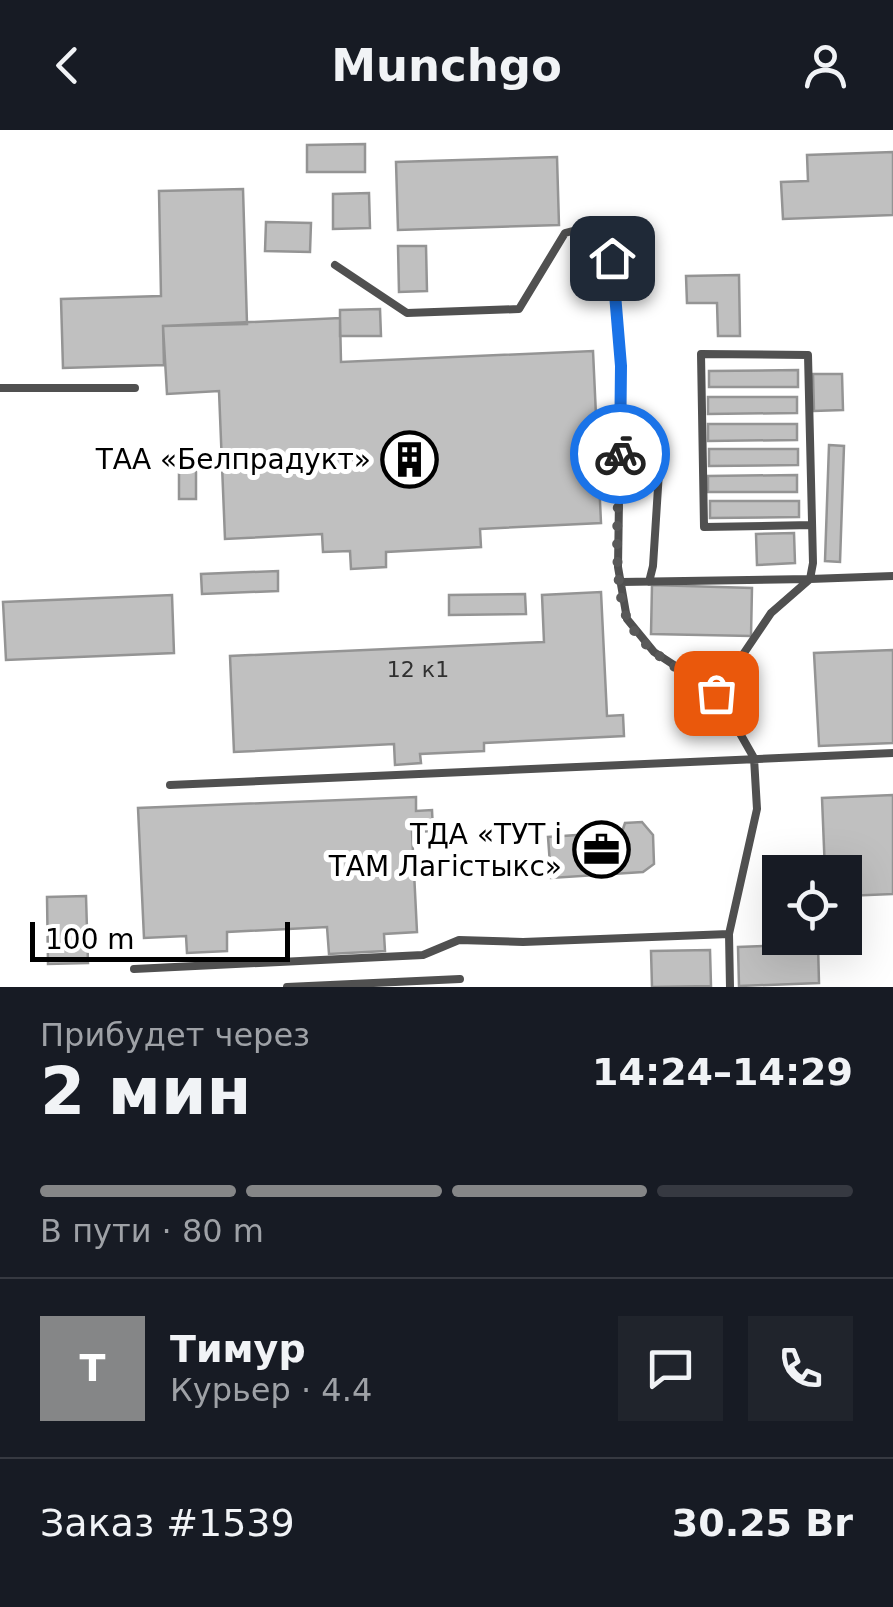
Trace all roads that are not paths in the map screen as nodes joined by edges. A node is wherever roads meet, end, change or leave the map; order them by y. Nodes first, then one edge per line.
1 (335, 265) dead end
2 (0, 388) edge
3 (135, 388) dead end
4 (660, 456) dead end
5 (812, 526) junction
6 (893, 576) edge
7 (810, 579) junction
8 (620, 582) junction
9 (649, 582) junction
10 (716, 693) junction
11 (893, 753) edge
12 (754, 758) junction
13 (170, 785) dead end
14 (729, 934) junction
15 (134, 969) dead end
16 (460, 979) dead end
17 (287, 987) edge
18 (730, 987) edge

1 - 8 lane
2 - 3 lane
4 - 9 lane
5 - 5 lane
5 - 7 lane
6 - 7 lane
7 - 9 lane
7 - 10 lane
8 - 9 lane
8 - 10 lane
10 - 12 lane
11 - 12 lane
12 - 13 lane
12 - 14 lane
14 - 15 lane
14 - 18 lane
16 - 17 lane

